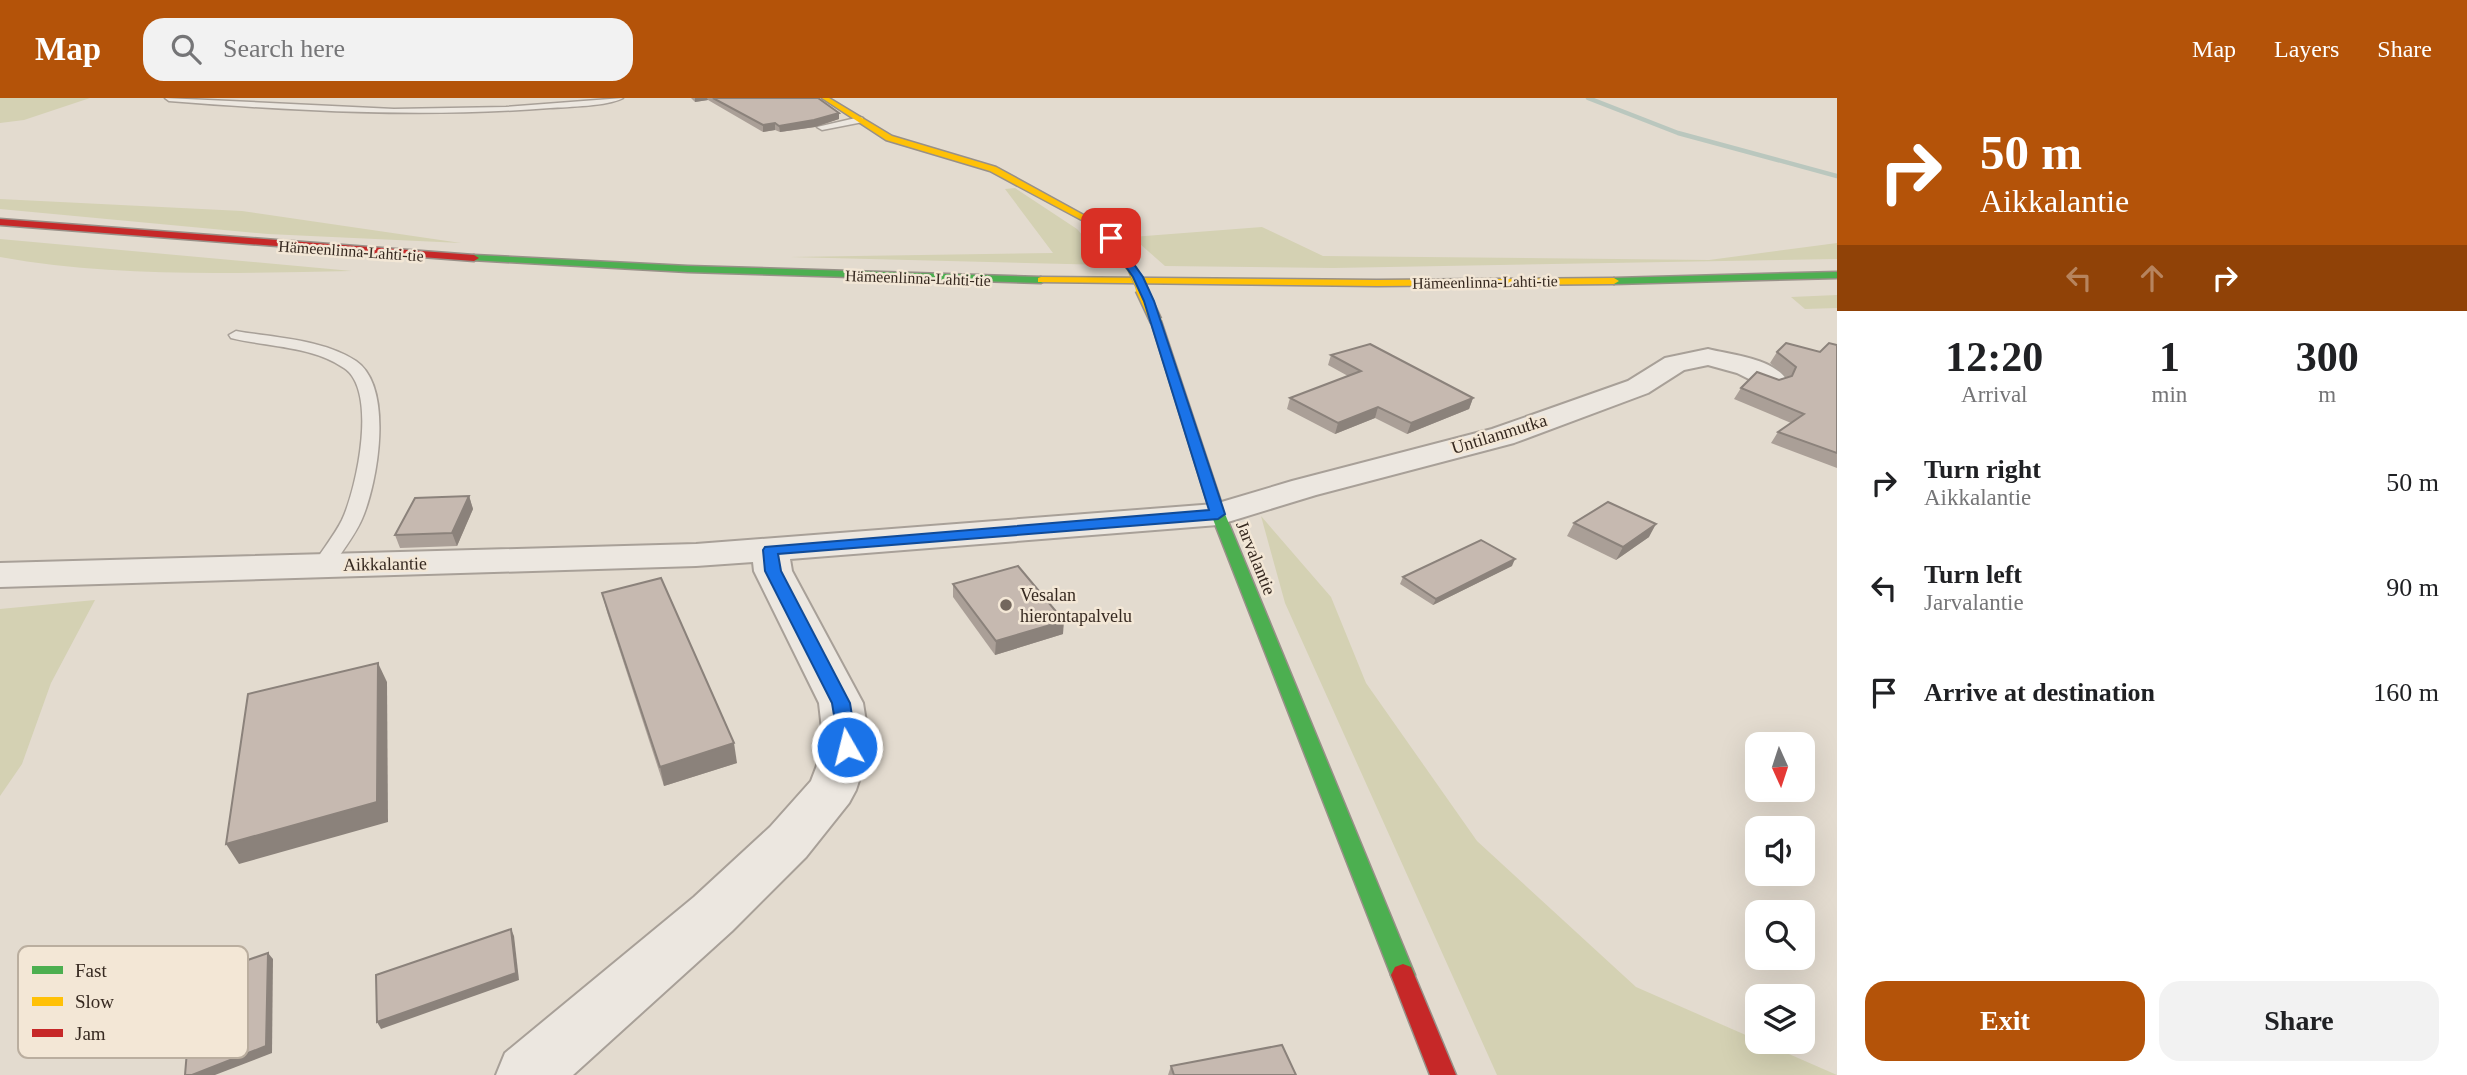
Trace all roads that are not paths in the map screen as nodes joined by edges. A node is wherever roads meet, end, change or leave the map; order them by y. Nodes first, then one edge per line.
1 (169, 98) edge
2 (619, 98) edge
3 (825, 98) edge
4 (860, 120) junction
5 (822, 127) edge
6 (0, 222) edge
7 (1837, 275) edge
8 (236, 335) dead end
9 (1773, 380) edge
10 (1218, 514) junction
11 (770, 550) junction
12 (323, 565) junction
13 (0, 575) edge
14 (527, 1075) edge
15 (1443, 1075) edge

1 - 2 lane
3 - 4 main road, Jarvalantie
4 - 5 lane
4 - 10 main road, Jarvalantie, bridge
6 - 7 main road, Hämeenlinna-Lahti-tie
8 - 12 lane
9 - 10 street, Untilanmutka
10 - 11 street, Aikkalantie
10 - 15 main road, Jarvalantie
11 - 12 street, Aikkalantie
11 - 14 street
12 - 13 street, Aikkalantie

